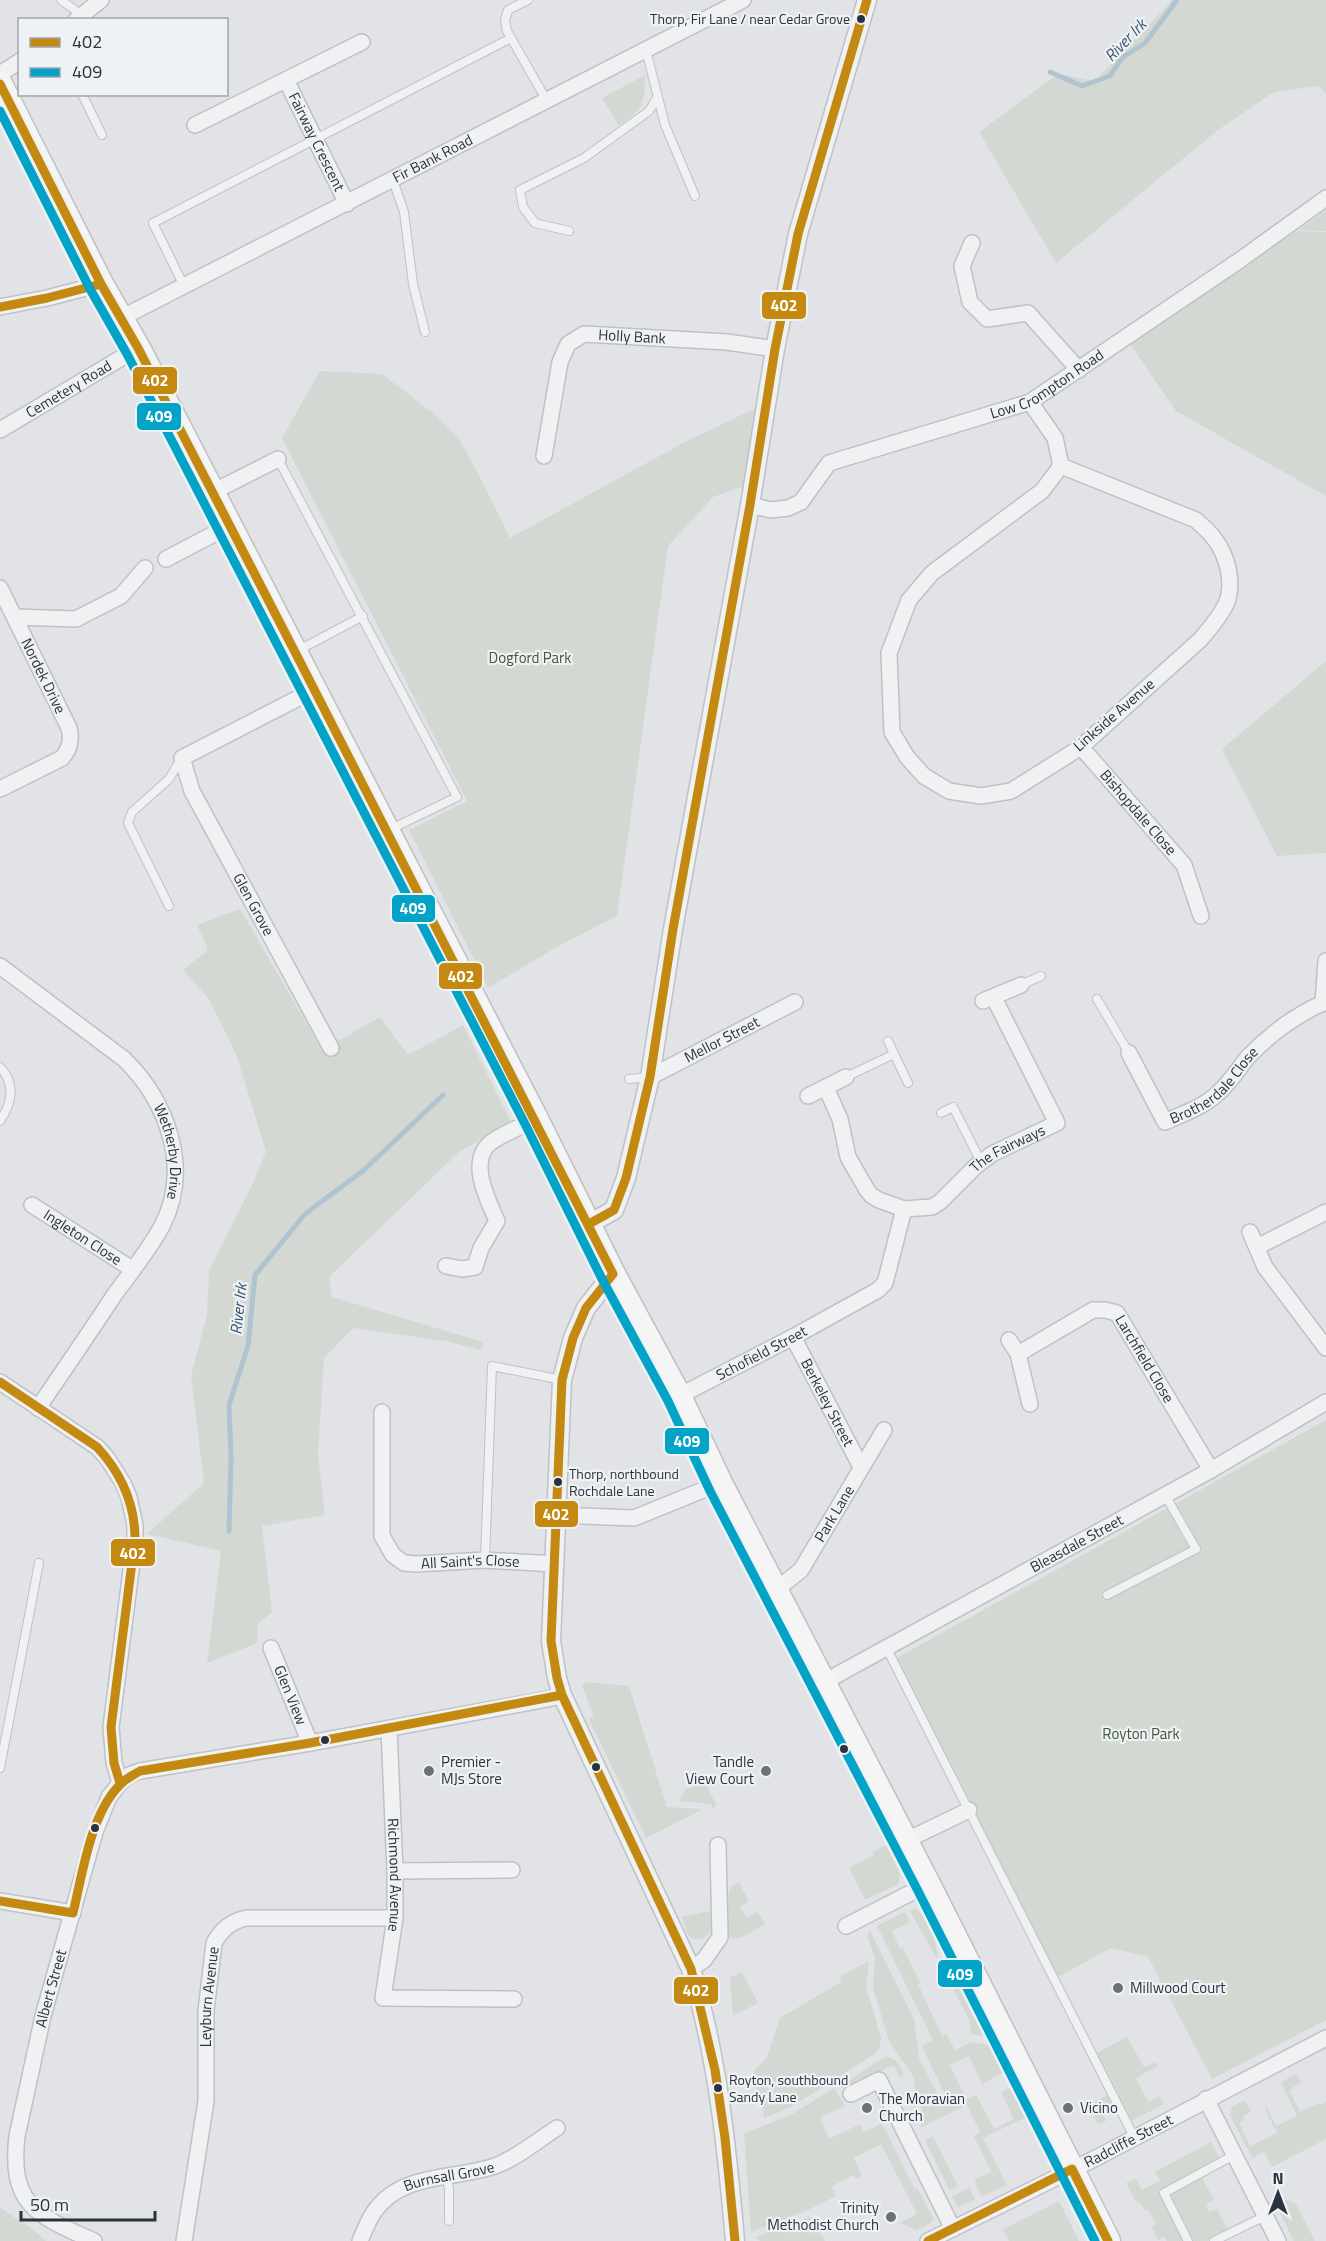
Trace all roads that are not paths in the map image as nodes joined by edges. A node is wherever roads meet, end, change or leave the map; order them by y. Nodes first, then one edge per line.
1 (60, 0) edge
2 (101, 0) edge
3 (528, 0) edge
4 (743, 0) edge
5 (867, 0) edge
6 (79, 17) edge
7 (511, 38) junction
8 (362, 42) dead end
9 (646, 50) junction
10 (18, 62) edge
11 (0, 74) edge
12 (286, 80) junction
13 (0, 84) edge
14 (83, 96) edge
15 (657, 98) junction
16 (547, 101) junction
17 (6, 110) edge
18 (195, 125) dead end
19 (102, 135) dead end
20 (316, 140) junction
21 (393, 180) junction
22 (695, 196) dead end
23 (1326, 198) edge
24 (347, 204) junction
25 (569, 231) dead end
26 (972, 243) dead end
27 (101, 284) junction
28 (184, 286) junction
29 (0, 307) edge
30 (121, 318) junction
31 (425, 332) dead end
32 (138, 348) junction
33 (775, 349) junction
34 (1079, 370) junction
35 (1030, 402) junction
36 (0, 430) edge
37 (544, 456) dead end
38 (278, 459) joint
39 (1061, 466) junction
40 (211, 493) junction
41 (750, 505) junction
42 (229, 526) junction
43 (166, 559) dead end
44 (145, 568) dead end
45 (0, 588) edge
46 (363, 616) junction
47 (15, 617) junction
48 (295, 652) junction
49 (314, 690) junction
50 (1082, 747) junction
51 (182, 758) junction
52 (0, 789) edge
53 (386, 831) junction
54 (169, 906) dead end
55 (1201, 916) dead end
56 (1326, 961) edge
57 (0, 966) edge
58 (1041, 976) dead end
59 (1021, 985) joint
60 (1097, 999) dead end
61 (795, 1002) dead end
62 (1325, 1004) edge
63 (888, 1041) dead end
64 (331, 1048) dead end
65 (1129, 1053) joint
66 (894, 1054) junction
67 (0, 1067) edge
68 (650, 1077) junction
69 (846, 1077) joint
70 (629, 1079) dead end
71 (908, 1083) dead end
72 (826, 1088) junction
73 (808, 1096) dead end
74 (941, 1113) dead end
75 (536, 1119) junction
76 (0, 1121) edge
77 (981, 1162) junction
78 (32, 1205) dead end
79 (904, 1209) junction
80 (1326, 1212) edge
81 (589, 1224) junction
82 (1250, 1232) dead end
83 (1257, 1247) junction
84 (446, 1266) dead end
85 (132, 1269) junction
86 (613, 1274) junction
87 (793, 1337) junction
88 (1010, 1340) dead end
89 (1326, 1348) edge
90 (1018, 1354) junction
91 (562, 1380) junction
92 (0, 1382) edge
93 (679, 1396) junction
94 (1326, 1402) edge
95 (1030, 1404) dead end
96 (38, 1408) junction
97 (382, 1412) dead end
98 (884, 1430) dead end
99 (861, 1467) junction
100 (1211, 1470) junction
101 (703, 1490) dead end
102 (1165, 1495) junction
103 (557, 1515) junction
104 (485, 1560) junction
105 (39, 1563) dead end
106 (554, 1564) junction
107 (777, 1589) junction
108 (1107, 1595) dead end
109 (886, 1647) junction
110 (271, 1648) dead end
111 (824, 1682) junction
112 (562, 1695) junction
113 (389, 1729) junction
114 (310, 1743) junction
115 (0, 1768) edge
116 (120, 1783) junction
117 (969, 1810) junction
118 (905, 1841) junction
119 (718, 1845) dead end
120 (395, 1870) junction
121 (512, 1870) dead end
122 (928, 1884) junction
123 (0, 1901) edge
124 (73, 1913) junction
125 (395, 1918) junction
126 (846, 1926) dead end
127 (692, 1969) junction
128 (514, 1999) dead end
129 (1326, 2038) edge
130 (851, 2094) dead end
131 (1206, 2099) junction
132 (558, 2128) dead end
133 (1134, 2137) junction
134 (1234, 2155) junction
135 (1072, 2169) junction
136 (446, 2176) junction
137 (1265, 2216) junction
138 (449, 2221) dead end
139 (953, 2229) junction
140 (94, 2241) edge
141 (184, 2241) edge
142 (360, 2241) edge
143 (735, 2241) edge
144 (928, 2241) edge
145 (1108, 2241) edge
146 (1188, 2241) edge
147 (1214, 2241) edge
148 (1278, 2241) edge

1 - 6 lane
2 - 6 street
3 - 7 lane
4 - 9 street, Fir Bank Road
5 - 33 street
7 - 16 lane
7 - 20 lane
8 - 12 street, Fairway Crescent
9 - 15 lane
9 - 16 street, Fir Bank Road
10 - 11 street
12 - 18 street, Fairway Crescent
12 - 20 street, Fairway Crescent
13 - 17 main road
14 - 19 lane
15 - 22 lane
15 - 25 lane
16 - 21 street, Fir Bank Road
17 - 27 main road
20 - 24 street, Fairway Crescent
20 - 28 lane
21 - 24 street, Fir Bank Road
21 - 31 lane
23 - 34 street, Low Crompton Road
24 - 28 street, Fir Bank Road
26 - 34 street
27 - 29 street
27 - 30 main road
28 - 30 street, Fir Bank Road
30 - 32 main road
32 - 36 street, Cemetery Road
32 - 40 main road
33 - 37 street, Holly Bank
33 - 41 street
34 - 35 street, Low Crompton Road
35 - 39 street
35 - 41 street, Low Crompton Road
38 - 40 street
38 - 46 lane
39 - 50 street, Linkside Avenue
39 - 50 street, Linkside Avenue
40 - 42 main road
41 - 68 street
42 - 43 street
42 - 48 main road
44 - 47 street
45 - 47 street, Nordek Drive
46 - 48 lane
46 - 53 lane
47 - 52 street, Nordek Drive
48 - 49 main road
49 - 51 street
49 - 53 main road
50 - 55 street, Bishopdale Close
51 - 54 lane
51 - 64 street, Glen Grove
53 - 75 main road
56 - 62 street
57 - 85 street, Wetherby Drive
58 - 59 lane
59 - 77 street, The Fairways
60 - 65 lane
61 - 68 street, Mellor Street
62 - 65 street, Brotherdale Close
63 - 66 lane
66 - 69 lane
66 - 71 lane
67 - 76 lane
68 - 70 lane
68 - 81 street
69 - 72 street
72 - 73 street
72 - 79 street, The Fairways
74 - 77 lane
75 - 81 main road
75 - 84 street
77 - 79 street, The Fairways
78 - 85 street, Ingleton Close
79 - 87 street, Schofield Street
80 - 83 street
81 - 86 main road
82 - 83 street
83 - 89 street
85 - 96 street, Wetherby Drive
86 - 91 street
86 - 93 main road
87 - 93 street, Schofield Street
87 - 99 street, Berkeley Street
88 - 90 street
90 - 95 street
90 - 100 street, Larchfield Close
91 - 103 street
91 - 104 lane
92 - 96 street
93 - 107 main road
94 - 100 street, Bleasdale Street
96 - 116 street
97 - 104 street, All Saint's Close
98 - 99 street, Park Lane
99 - 107 street, Park Lane
100 - 102 street, Bleasdale Street
101 - 103 street
102 - 108 lane
102 - 109 street, Bleasdale Street
103 - 106 street
104 - 106 street, All Saint's Close
105 - 115 lane
106 - 112 street
107 - 111 main road
109 - 111 street, Bleasdale Street
109 - 117 lane
110 - 114 street, Glen View
111 - 118 main road
112 - 113 street
112 - 127 street
113 - 114 street
113 - 120 street, Richmond Avenue
114 - 116 street
116 - 124 street, Albert Street
117 - 118 street
117 - 133 lane
118 - 122 main road
119 - 127 street
120 - 121 street
120 - 125 street, Richmond Avenue
122 - 126 street
122 - 135 main road
123 - 124 street
124 - 140 street, Albert Street
125 - 128 street, Richmond Avenue
125 - 141 street, Leyburn Avenue
127 - 143 street
129 - 131 street, Radcliffe Street
130 - 139 street
131 - 133 street, Radcliffe Street
131 - 134 street
132 - 136 street, Burnsall Grove
133 - 135 street, Radcliffe Street
134 - 137 street
134 - 146 lane
135 - 139 street, Radcliffe Street
135 - 145 main road
136 - 138 lane
136 - 142 street, Burnsall Grove
137 - 147 lane
137 - 148 street
139 - 144 street, Radcliffe Street

